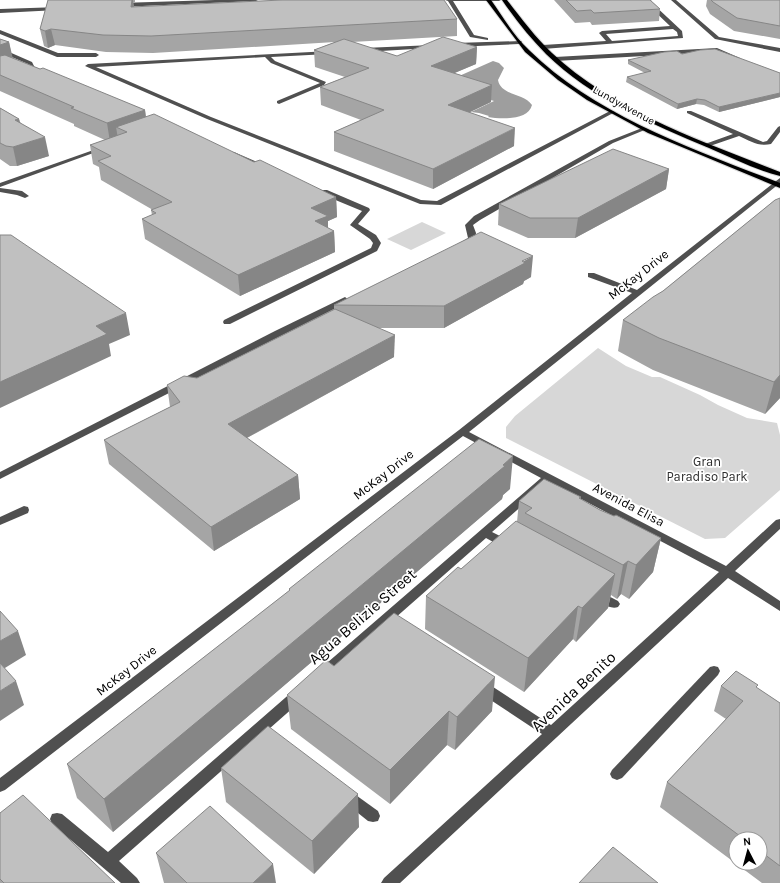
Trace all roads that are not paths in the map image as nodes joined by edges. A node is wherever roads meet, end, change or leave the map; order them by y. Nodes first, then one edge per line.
1 (256, 0) edge
2 (449, 0) edge
3 (488, 0) edge
4 (499, 0) edge
5 (504, 0) edge
6 (649, 0) edge
7 (673, 0) edge
8 (114, 6) edge
9 (62, 8) edge
10 (0, 11) edge
11 (675, 27) junction
12 (0, 32) edge
13 (517, 40) junction
14 (611, 43) junction
15 (439, 46) edge
16 (447, 46) edge
17 (543, 47) junction
18 (0, 50) edge
19 (355, 50) edge
20 (780, 50) edge
21 (332, 52) edge
22 (96, 55) dead end
23 (266, 55) junction
24 (555, 59) junction
25 (745, 61) edge
26 (47, 75) edge
27 (279, 102) dead end
28 (612, 112) junction
29 (689, 112) dead end
30 (780, 128) edge
31 (644, 129) junction
32 (739, 134) junction
33 (111, 145) edge
34 (708, 145) junction
35 (226, 150) edge
36 (272, 170) edge
37 (780, 174) edge
38 (778, 183) edge
39 (0, 185) edge
40 (0, 190) edge
41 (319, 190) edge
42 (25, 196) dead end
43 (451, 249) edge
44 (591, 275) dead end
45 (638, 294) junction
46 (353, 296) edge
47 (227, 322) dead end
48 (462, 432) junction
49 (0, 476) edge
50 (548, 477) junction
51 (24, 510) dead end
52 (0, 521) edge
53 (780, 524) edge
54 (484, 532) junction
55 (516, 550) edge
56 (728, 572) junction
57 (586, 589) edge
58 (614, 604) dead end
59 (780, 607) edge
60 (382, 622) junction
61 (396, 630) edge
62 (714, 671) dead end
63 (469, 678) edge
64 (259, 729) junction
65 (552, 733) junction
66 (272, 739) edge
67 (617, 774) dead end
68 (0, 786) edge
69 (335, 787) edge
70 (373, 816) dead end
71 (57, 819) dead end
72 (108, 861) junction
73 (132, 883) edge
74 (389, 883) edge

1 - 8 street
2 - 3 street
2 - 13 street
3 - 4 street
3 - 13 main road, Lundy Avenue
5 - 17 main road, Lundy Avenue
6 - 11 street
7 - 20 street
9 - 10 street
11 - 14 street
11 - 14 street
12 - 22 street
13 - 16 street
13 - 28 main road, Lundy Avenue
14 - 17 street
15 - 19 street
17 - 24 main road, Lundy Avenue
18 - 26 street
21 - 23 street
23 - 27 street
23 - 28 street
24 - 25 street
24 - 34 main road, Lundy Avenue
28 - 31 main road, Lundy Avenue
29 - 32 street
30 - 32 street
31 - 38 main road, Lundy Avenue
31 - 43 street
32 - 34 street
33 - 39 street
34 - 37 main road, Lundy Avenue
35 - 36 street
38 - 45 street, McKay Drive
40 - 42 street
41 - 47 street
44 - 45 street
45 - 48 street, McKay Drive
46 - 49 street
48 - 50 street, Avenida Elisa
48 - 68 street, McKay Drive
50 - 54 street, Agua Belizie Street
50 - 56 street, Avenida Elisa
51 - 52 street
53 - 56 street, Avenida Benito
54 - 55 street
54 - 60 street, Agua Belizie Street
56 - 59 street, Avenida Elisa
56 - 65 street, Avenida Benito
57 - 58 street
60 - 61 street
60 - 64 street, Agua Belizie Street
62 - 67 street
63 - 65 street
64 - 66 street
64 - 72 street, Agua Belizie Street
65 - 74 street, Avenida Benito
69 - 70 street
71 - 72 street
72 - 73 street

